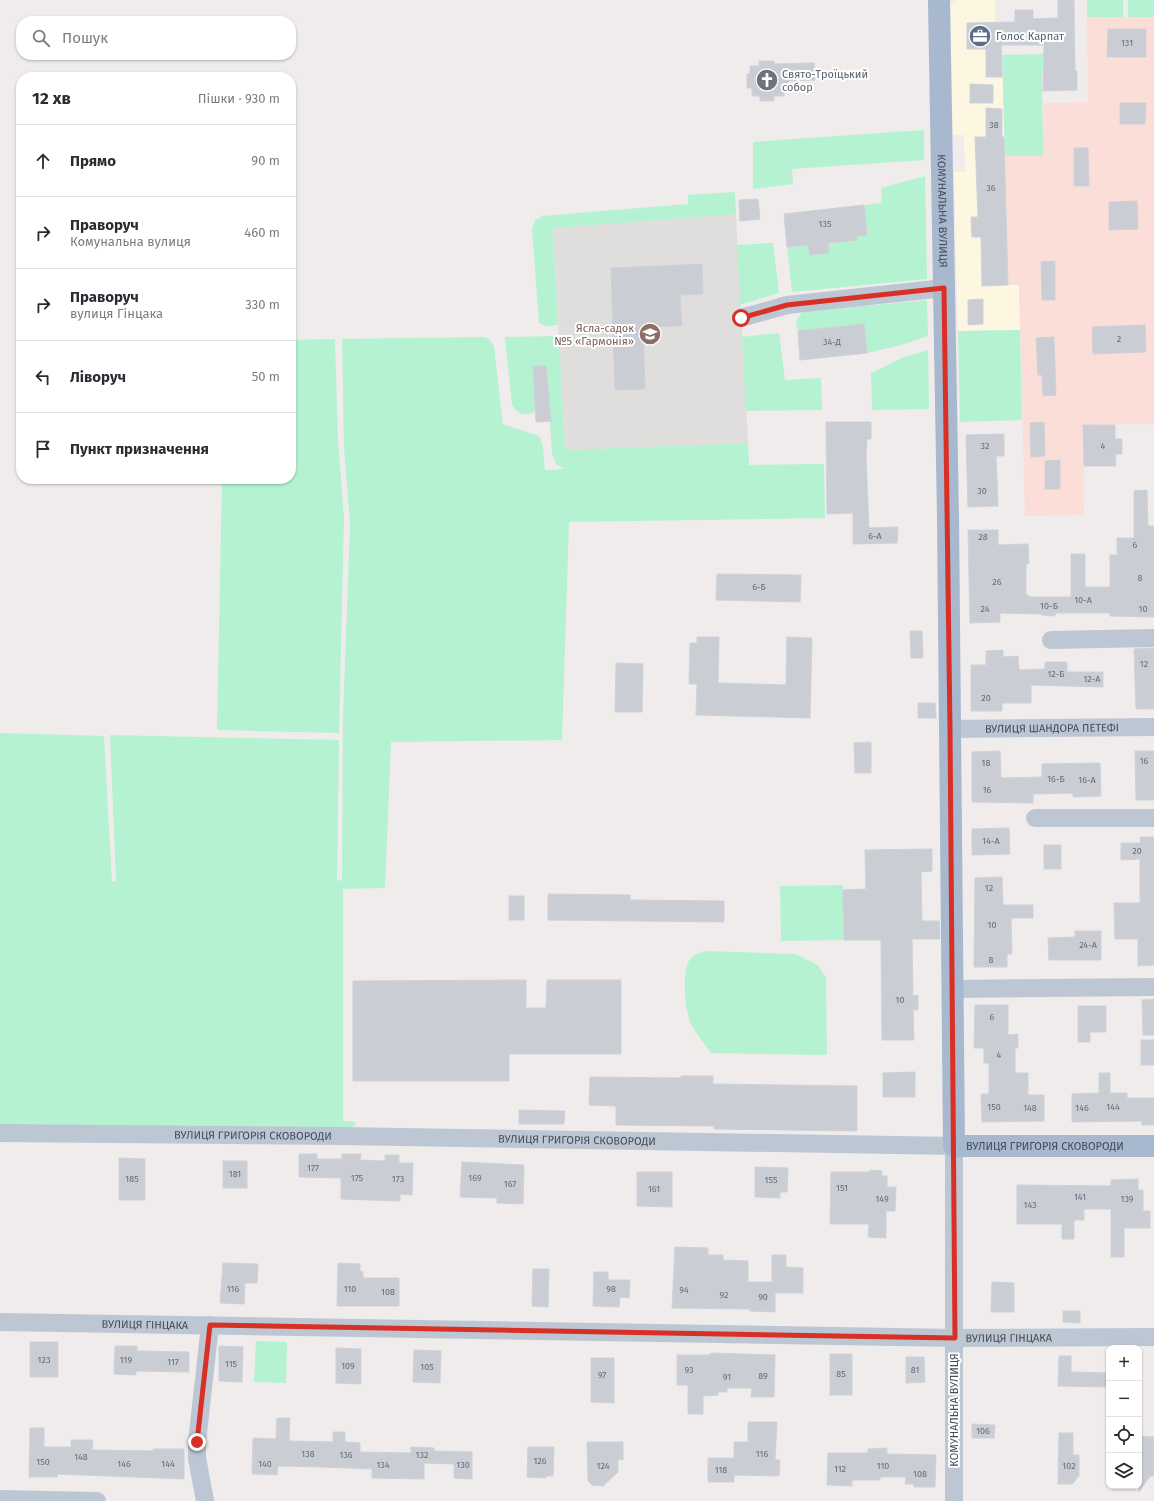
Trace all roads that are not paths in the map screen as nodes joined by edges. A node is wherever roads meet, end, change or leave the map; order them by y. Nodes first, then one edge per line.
1 (939, 0) edge
2 (944, 288) junction
3 (741, 318) dead end
4 (1154, 638) edge
5 (1051, 640) dead end
6 (1154, 727) edge
7 (950, 729) junction
8 (1035, 818) dead end
9 (1154, 818) edge
10 (1154, 987) edge
11 (952, 990) junction
12 (0, 1133) edge
13 (954, 1146) junction
14 (1154, 1146) edge
15 (0, 1322) edge
16 (210, 1325) junction
17 (1154, 1337) edge
18 (955, 1338) junction
19 (0, 1499) edge
20 (97, 1501) edge
21 (205, 1501) edge
22 (954, 1501) edge

1 - 2 main road, КОМУНАЛЬНА ВУЛИЦЯ
2 - 3 street
2 - 7 main road, КОМУНАЛЬНА ВУЛИЦЯ
4 - 5 street
6 - 7 street, ВУЛИЦЯ ШАНДОРА ПЕТЕФІ
7 - 11 main road, КОМУНАЛЬНА ВУЛИЦЯ
8 - 9 street
10 - 11 street
11 - 13 main road, КОМУНАЛЬНА ВУЛИЦЯ
12 - 13 street, ВУЛИЦЯ ГРИГОРІЯ СКОВОРОДИ
13 - 14 main road, ВУЛИЦЯ ГРИГОРІЯ СКОВОРОДИ
13 - 18 street, КОМУНАЛЬНА ВУЛИЦЯ
15 - 16 street, ВУЛИЦЯ ГІНЦАКА
16 - 18 street, ВУЛИЦЯ ГІНЦАКА
16 - 21 street
17 - 18 street, ВУЛИЦЯ ГІНЦАКА
18 - 22 street, КОМУНАЛЬНА ВУЛИЦЯ
19 - 20 street

